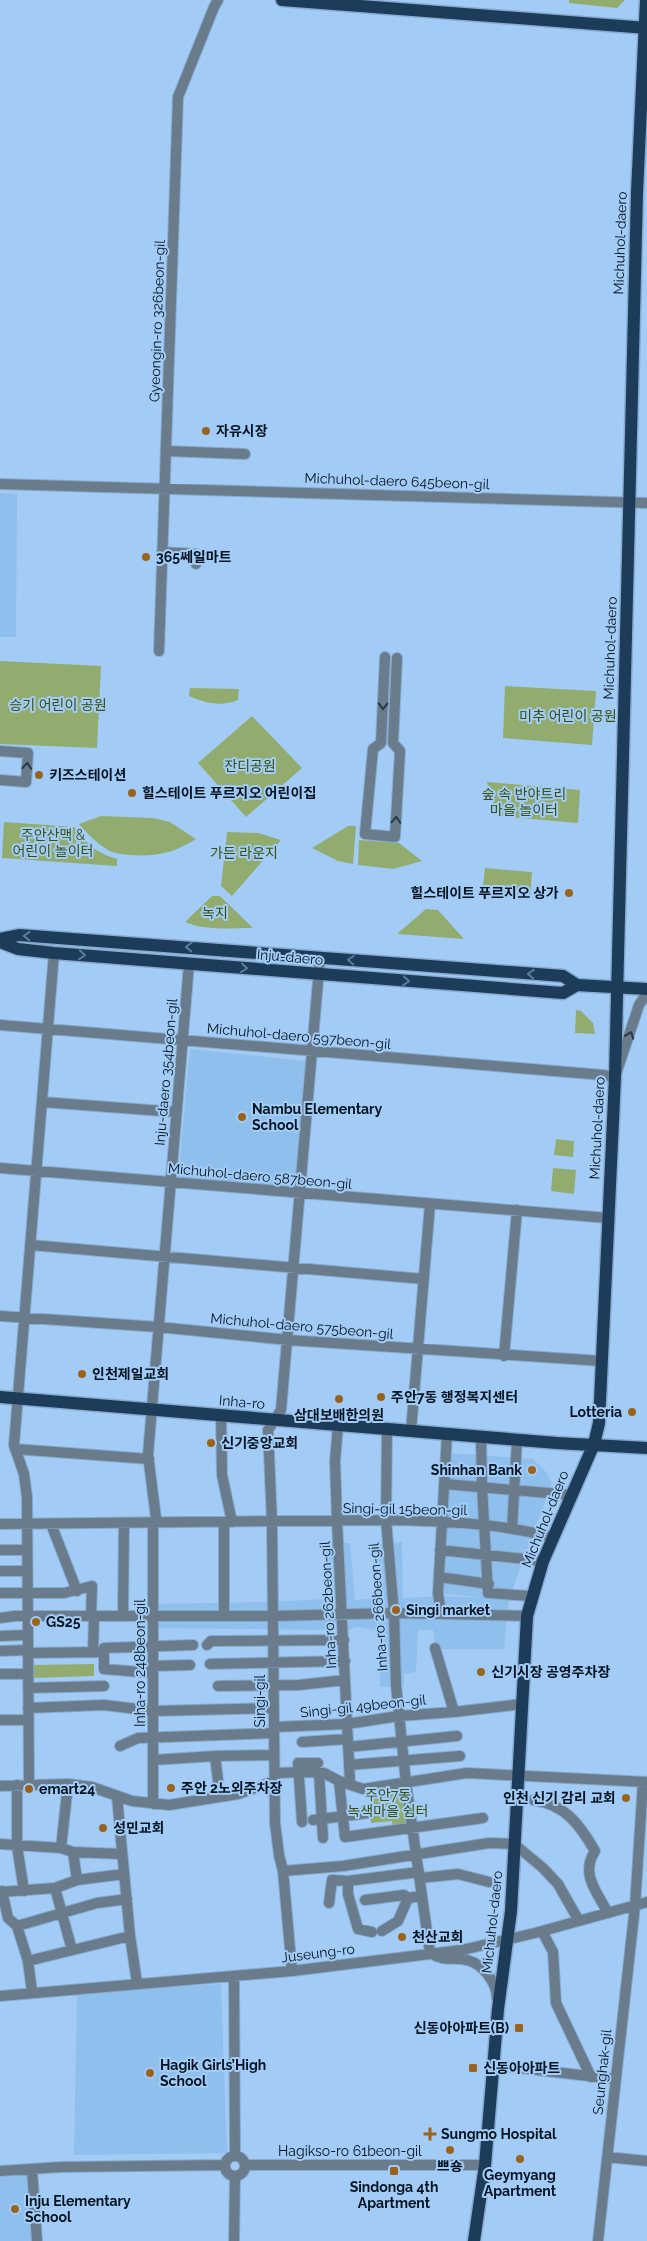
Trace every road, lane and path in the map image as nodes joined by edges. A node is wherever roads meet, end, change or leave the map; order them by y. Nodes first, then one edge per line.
1 (218, 0) edge
2 (282, 0) edge
3 (646, 0) edge
4 (393, 4) edge
5 (646, 27) edge
6 (166, 451) junction
7 (245, 454) dead end
8 (0, 484) edge
9 (165, 488) junction
10 (629, 502) junction
11 (647, 503) edge
12 (162, 552) junction
13 (196, 564) dead end
14 (159, 651) dead end
15 (385, 657) dead end
16 (397, 658) dead end
17 (0, 751) edge
18 (0, 780) edge
19 (0, 940) edge
20 (54, 953) junction
21 (320, 958) junction
22 (189, 964) junction
23 (318, 974) junction
24 (576, 985) junction
25 (618, 986) junction
26 (647, 989) edge
27 (647, 996) edge
28 (0, 1025) edge
29 (48, 1029) junction
30 (182, 1040) junction
31 (312, 1051) junction
32 (615, 1077) junction
33 (42, 1102) junction
34 (176, 1112) junction
35 (0, 1168) edge
36 (37, 1171) junction
37 (170, 1182) junction
38 (300, 1193) junction
39 (430, 1204) junction
40 (517, 1210) junction
41 (608, 1218) junction
42 (30, 1245) junction
43 (164, 1256) junction
44 (293, 1267) junction
45 (424, 1279) junction
46 (0, 1316) edge
47 (24, 1318) junction
48 (158, 1328) junction
49 (288, 1340) junction
50 (418, 1349) junction
51 (504, 1356) junction
52 (602, 1361) junction
53 (18, 1393) junction
54 (0, 1397) edge
55 (152, 1409) junction
56 (221, 1415) junction
57 (272, 1425) junction
58 (338, 1426) junction
59 (387, 1430) junction
60 (411, 1432) junction
61 (447, 1434) junction
62 (482, 1437) junction
63 (517, 1440) junction
64 (594, 1444) junction
65 (647, 1448) edge
66 (15, 1449) junction
67 (149, 1459) junction
68 (445, 1484) junction
69 (482, 1487) junction
70 (515, 1490) junction
71 (571, 1496) junction
72 (386, 1520) junction
73 (337, 1521) junction
74 (443, 1521) junction
75 (228, 1522) junction
76 (272, 1522) junction
77 (124, 1523) junction
78 (154, 1523) junction
79 (0, 1524) edge
80 (26, 1524) junction
81 (50, 1524) junction
82 (485, 1525) junction
83 (512, 1528) junction
84 (552, 1537) junction
85 (0, 1550) edge
86 (26, 1550) junction
87 (440, 1550) junction
88 (486, 1556) junction
89 (543, 1561) junction
90 (0, 1571) edge
91 (26, 1571) junction
92 (439, 1577) junction
93 (489, 1584) junction
94 (77, 1591) junction
95 (0, 1593) edge
96 (26, 1593) junction
97 (531, 1596) junction
98 (394, 1613) junction
99 (441, 1614) junction
100 (123, 1615) junction
101 (152, 1615) junction
102 (343, 1615) junction
103 (27, 1616) junction
104 (93, 1616) junction
105 (224, 1616) junction
106 (273, 1616) junction
107 (527, 1616) junction
108 (0, 1618) edge
109 (27, 1635) junction
110 (0, 1636) edge
111 (274, 1640) junction
112 (344, 1640) junction
113 (193, 1644) dead end
114 (207, 1644) dead end
115 (152, 1647) junction
116 (436, 1648) dead end
117 (0, 1651) edge
118 (27, 1652) junction
119 (99, 1652) junction
120 (274, 1661) junction
121 (344, 1661) junction
122 (210, 1664) dead end
123 (190, 1665) dead end
124 (153, 1670) junction
125 (0, 1674) edge
126 (27, 1674) junction
127 (345, 1680) junction
128 (104, 1686) dead end
129 (218, 1686) dead end
130 (274, 1686) junction
131 (28, 1688) junction
132 (522, 1704) junction
133 (28, 1708) junction
134 (274, 1708) junction
135 (154, 1711) junction
136 (454, 1712) junction
137 (399, 1716) junction
138 (0, 1720) edge
139 (28, 1720) junction
140 (347, 1724) junction
141 (274, 1730) junction
142 (457, 1736) dead end
143 (154, 1739) junction
144 (402, 1740) junction
145 (302, 1742) dead end
146 (348, 1743) junction
147 (120, 1746) dead end
148 (274, 1755) junction
149 (215, 1756) junction
150 (460, 1756) dead end
151 (153, 1760) junction
152 (404, 1762) junction
153 (349, 1765) junction
154 (319, 1768) junction
155 (298, 1772) junction
156 (518, 1776) junction
157 (274, 1777) junction
158 (339, 1781) junction
159 (645, 1782) edge
160 (29, 1783) junction
161 (350, 1783) junction
162 (406, 1783) junction
163 (68, 1784) junction
164 (17, 1785) junction
165 (0, 1786) edge
166 (117, 1797) junction
167 (220, 1797) junction
168 (533, 1800) dead end
169 (153, 1804) junction
170 (368, 1813) dead end
171 (342, 1816) junction
172 (483, 1818) dead end
173 (317, 1820) junction
174 (302, 1822) dead end
175 (413, 1828) junction
176 (323, 1838) dead end
177 (0, 1844) edge
178 (514, 1844) junction
179 (643, 1844) edge
180 (17, 1846) junction
181 (61, 1848) junction
182 (73, 1852) junction
183 (121, 1854) junction
184 (416, 1854) junction
185 (283, 1871) junction
186 (642, 1872) edge
187 (124, 1874) junction
188 (419, 1875) junction
189 (77, 1880) junction
190 (348, 1881) junction
191 (489, 1882) dead end
192 (55, 1888) junction
193 (1, 1891) edge
194 (24, 1892) junction
195 (422, 1896) junction
196 (408, 1898) junction
197 (127, 1899) junction
198 (365, 1900) dead end
199 (647, 1902) edge
200 (329, 1903) dead end
201 (634, 1906) junction
202 (62, 1913) junction
203 (608, 1913) junction
204 (579, 1921) junction
205 (17, 1926) junction
206 (542, 1931) junction
207 (130, 1936) junction
208 (506, 1941) junction
209 (72, 1950) junction
210 (430, 1953) junction
211 (28, 1961) junction
212 (292, 1971) junction
213 (234, 1976) junction
214 (137, 1983) junction
215 (32, 1992) junction
216 (0, 1996) edge
217 (498, 2009) junction
218 (493, 2066) junction
219 (591, 2077) junction
220 (615, 2079) junction
221 (235, 2155) junction
222 (607, 2158) junction
223 (647, 2161) edge
224 (225, 2165) junction
225 (245, 2165) junction
226 (484, 2165) junction
227 (32, 2168) junction
228 (0, 2170) edge
229 (235, 2176) junction
230 (37, 2241) edge
231 (234, 2241) edge
232 (474, 2241) edge
233 (598, 2241) edge

1 - 6 street, Gyeongin-ro 326beon-gil
2 - 4 main road
3 - 5 main road, Michuhol-daero
4 - 5 main road
5 - 10 main road, Michuhol-daero
6 - 7 street
6 - 9 street, Gyeongin-ro 326beon-gil
8 - 9 street, Michuhol-daero 645beon-gil
9 - 10 street, Michuhol-daero 645beon-gil
9 - 12 street, Gyeongin-ro 326beon-gil
10 - 11 street, Michuhol-daero 645beon-gil
10 - 25 main road, Michuhol-daero
12 - 13 street
12 - 14 street, Gyeongin-ro 326beon-gil
15 -> 16 street
18 -> 17 street
19 - 20 main road, Inju-daero
21 -> 19 main road, Inju-daero
20 -> 22 main road, Inju-daero
20 - 29 street
21 - 23 street, Singi-gil
24 -> 21 main road, Inju-daero
22 -> 23 main road, Inju-daero
22 - 30 street, Inju-daero 354beon-gil
23 -> 24 main road, Inju-daero
23 - 31 street, Singi-gil
24 - 25 main road, Inju-daero
25 - 26 main road, Inju-daero
25 - 32 main road, Michuhol-daero
32 -> 27 street
28 - 29 street, Michuhol-daero 597beon-gil
29 - 30 street, Michuhol-daero 597beon-gil
29 - 33 street
30 - 31 street, Michuhol-daero 597beon-gil
30 - 34 street, Inju-daero 354beon-gil
31 - 32 street, Michuhol-daero 597beon-gil
31 - 38 street, Singi-gil
32 - 41 main road, Michuhol-daero
33 - 34 street
33 - 36 street
34 - 37 street, Inju-daero 354beon-gil
35 - 36 street, Michuhol-daero 587beon-gil
36 - 37 street, Michuhol-daero 587beon-gil
36 - 42 street
37 - 38 street, Michuhol-daero 587beon-gil
37 - 43 street, Inju-daero 354beon-gil
38 - 39 street, Michuhol-daero 587beon-gil
38 - 44 street, Singi-gil
39 - 40 street, Michuhol-daero 587beon-gil
39 - 45 street
40 - 41 street, Michuhol-daero 587beon-gil
40 - 51 street
41 - 52 main road, Michuhol-daero
42 - 43 street
42 - 47 street
43 - 44 street
43 - 48 street, Inju-daero 354beon-gil
44 - 45 street
44 - 49 street, Singi-gil
45 - 50 street
46 - 47 street, Michuhol-daero 575beon-gil
47 - 48 street, Michuhol-daero 575beon-gil
47 - 53 street
48 - 49 street, Michuhol-daero 575beon-gil
48 - 55 street, Inha-ro 248beon-gil
49 - 50 street, Michuhol-daero 575beon-gil
49 - 57 street, Singi-gil
50 - 51 street, Michuhol-daero 575beon-gil
50 - 60 street
51 - 52 street, Michuhol-daero 575beon-gil
52 - 64 main road, Michuhol-daero
53 - 54 main road, Inha-ro
53 - 55 main road, Inha-ro
53 - 66 street
55 - 56 main road, Inha-ro
55 - 67 street, Inha-ro 248beon-gil
56 - 57 main road, Inha-ro
56 - 75 street
57 - 58 main road, Inha-ro
57 - 76 street, Singi-gil
58 - 59 main road, Inha-ro
58 - 73 street, Inha-ro 262beon-gil
59 - 60 main road, Inha-ro
59 - 72 street, Inha-ro 266beon-gil
60 - 61 main road, Inha-ro
61 - 62 main road, Inha-ro
61 - 68 street
62 - 63 main road, Inha-ro
62 - 69 street
63 - 64 main road, Inha-ro
63 - 70 street
64 - 65 main road, Inha-ro
64 - 71 main road, Michuhol-daero
66 - 67 street
66 - 80 street
67 - 78 street, Inha-ro 248beon-gil
68 - 69 street
68 - 74 street
69 - 70 street
69 - 82 street
70 - 71 street
70 - 83 street
71 - 84 main road, Michuhol-daero
72 - 73 street, Singi-gil 15beon-gil
72 - 74 street, Singi-gil 15beon-gil
72 - 98 street, Inha-ro 266beon-gil
73 - 76 street, Singi-gil 15beon-gil
73 - 102 street, Inha-ro 262beon-gil
74 - 82 street, Singi-gil 15beon-gil
74 - 87 street
75 - 76 street, Singi-gil 15beon-gil
75 - 78 street, Singi-gil 15beon-gil
75 - 105 street
76 - 106 street, Singi-gil
77 - 78 street, Singi-gil 15beon-gil
77 - 81 street, Singi-gil 15beon-gil
77 - 100 street
78 - 101 street, Inha-ro 248beon-gil
79 - 80 street, Singi-gil 15beon-gil
80 - 81 street, Singi-gil 15beon-gil
80 - 86 street
81 - 94 street
82 - 83 street, Singi-gil 15beon-gil
82 - 88 street
83 - 84 street, Singi-gil 15beon-gil
84 - 89 main road, Michuhol-daero
85 - 86 street
86 - 91 street
87 - 88 street
87 - 92 street
88 - 89 street
88 - 93 street
89 - 97 main road, Michuhol-daero
90 - 91 street
91 - 96 street
92 - 93 street
92 - 99 street
93 - 97 street
94 - 96 street
94 - 104 street
95 - 96 street
96 - 103 street
97 - 107 main road, Michuhol-daero
98 - 99 street
98 - 102 street
98 - 137 street, Inha-ro 266beon-gil
99 - 107 street
100 - 101 street
100 - 104 street
101 - 105 street
101 - 115 street, Inha-ro 248beon-gil
102 - 106 street
102 - 112 street, Inha-ro 262beon-gil
103 - 104 street
103 - 108 street
103 - 109 street
104 - 119 street
105 - 106 street
106 - 111 street, Singi-gil
107 - 132 main road, Michuhol-daero
109 - 110 street
109 - 118 street
111 - 112 street
111 - 114 street
111 - 120 street, Singi-gil
112 - 121 street, Inha-ro 262beon-gil
113 - 115 street
115 - 119 street
115 - 124 street, Inha-ro 248beon-gil
116 - 136 street
117 - 118 street
118 - 119 street
118 - 126 street
119 - 124 street
120 - 121 street
120 - 122 street
120 - 130 street, Singi-gil
121 - 127 street, Inha-ro 262beon-gil
123 - 124 street
124 - 135 street, Inha-ro 248beon-gil
125 - 126 street
126 - 131 street
127 - 130 street
127 - 140 street, Inha-ro 262beon-gil
128 - 131 street
129 - 130 street
130 - 134 street, Singi-gil
131 - 133 street
132 - 136 street, Singi-gil 49beon-gil
132 - 156 main road, Michuhol-daero
133 - 135 street
133 - 139 street
134 - 135 street
134 - 141 street, Singi-gil
135 - 143 street, Inha-ro 248beon-gil
136 - 137 street, Singi-gil 49beon-gil
137 - 140 street, Singi-gil 49beon-gil
137 - 144 street, Inha-ro 266beon-gil
138 - 139 street
139 - 160 street
140 - 141 street, Singi-gil 49beon-gil
140 - 146 street, Inha-ro 262beon-gil
141 - 143 street, Singi-gil 49beon-gil
141 - 148 street, Singi-gil
142 - 144 street
143 - 147 street, Singi-gil 49beon-gil
143 - 151 street, Inha-ro 248beon-gil
144 - 146 street
144 - 152 street, Inha-ro 266beon-gil
145 - 146 street
146 - 153 street, Inha-ro 262beon-gil
148 - 149 street
148 - 157 street, Singi-gil
149 - 151 street
149 - 167 street
150 - 152 street
151 - 169 street, Inha-ro 248beon-gil
152 - 153 street
152 - 162 street, Inha-ro 266beon-gil
153 - 161 street, Inha-ro 262beon-gil
154 - 155 street
154 - 158 street
154 - 173 street
155 - 157 street
155 - 174 street
156 - 159 street
156 - 162 street
156 - 178 main road, Michuhol-daero
157 - 167 street
157 - 185 street, Singi-gil
158 - 161 street
158 - 171 street
159 - 179 street
160 - 163 street
160 - 164 street
161 - 162 street
162 - 175 street, Inha-ro 266beon-gil
163 - 166 street
163 - 181 street
164 - 165 street
164 - 180 street
166 - 169 street
166 - 183 street
167 - 169 street
168 - 203 street
170 - 171 street
171 - 173 street
171 - 175 street
172 - 175 street
173 - 176 street
175 - 184 street, Inha-ro 266beon-gil
177 - 180 street
178 - 184 street
178 - 204 street
178 - 208 main road, Michuhol-daero
179 - 186 street
180 - 181 street
180 - 194 street
181 - 182 street
182 - 183 street
182 - 189 street
183 - 187 street
184 - 185 street
184 - 188 street, Inha-ro 266beon-gil
185 - 212 street, Singi-gil
186 - 201 street
187 - 189 street
187 - 197 street
188 - 190 street
188 - 191 street
188 - 195 street, Inha-ro 266beon-gil
189 - 192 street
190 - 196 street
190 - 200 street
192 - 194 street
192 - 202 street
193 - 194 street
193 - 205 street
195 - 196 street
195 - 210 street, Inha-ro 266beon-gil
196 - 198 street
197 - 202 street
197 - 207 street
199 - 201 street, Juseung-ro
201 - 203 street, Juseung-ro
201 - 220 street, Seunghak-gil
202 - 205 street
202 - 209 street
203 - 204 street, Juseung-ro
204 - 206 street, Juseung-ro
205 - 211 street
206 - 208 street, Juseung-ro
206 - 219 street
207 - 209 street
207 - 214 street
208 - 210 street, Juseung-ro
208 - 217 main road, Michuhol-daero
209 - 211 street
210 - 212 street, Juseung-ro
210 - 217 street
211 - 215 street
212 - 213 street, Juseung-ro
213 - 214 street, Juseung-ro
213 - 221 street
214 - 215 street, Juseung-ro
215 - 216 street, Juseung-ro
217 - 218 main road, Michuhol-daero
218 - 219 street
218 - 226 main road, Michuhol-daero
219 - 220 street
220 - 222 street, Seunghak-gil
221 - 224 street
221 - 225 street
222 - 223 street
222 - 233 street, Seunghak-gil
224 - 227 street
224 - 229 street
225 - 226 street, Hagikso-ro 61beon-gil
225 - 229 street
226 - 232 main road, Michuhol-daero
227 - 228 street
227 - 230 street
229 - 231 street

